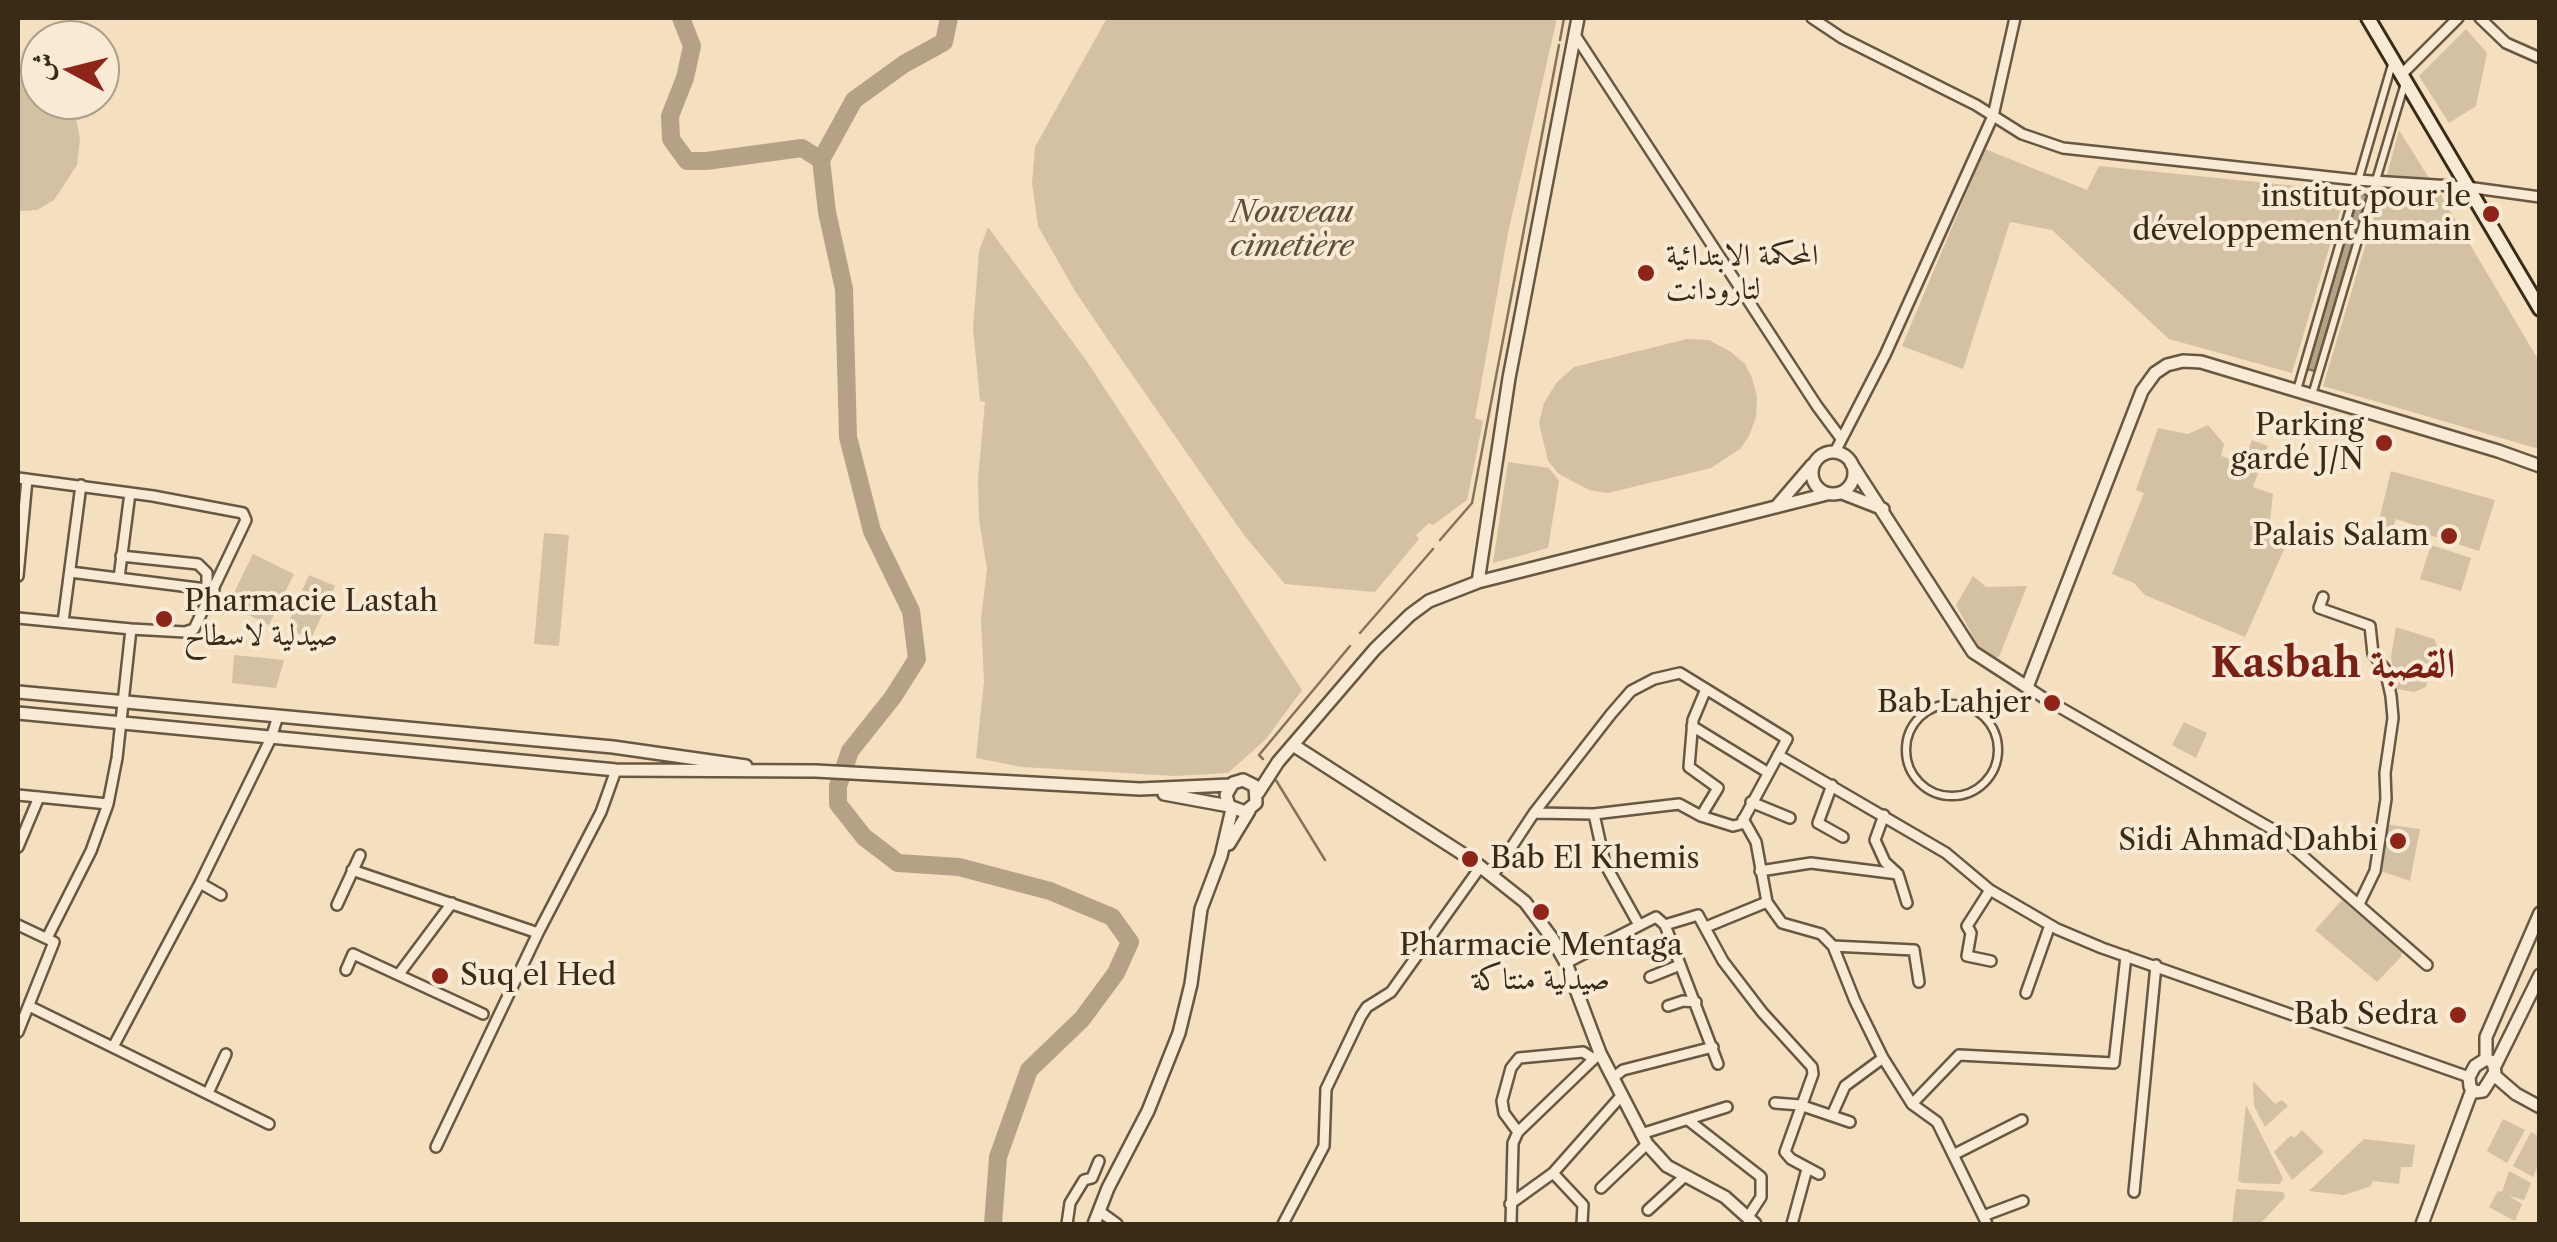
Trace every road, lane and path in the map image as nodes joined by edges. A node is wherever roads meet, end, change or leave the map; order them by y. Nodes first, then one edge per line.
1 (1578, 18) edge
2 (1812, 18) edge
3 (2014, 18) edge
4 (2368, 18) edge
5 (2458, 18) edge
6 (2480, 18) edge
7 (1574, 34) junction
8 (2540, 58) edge
9 (2392, 60) junction
10 (2403, 78) junction
11 (1993, 116) junction
12 (2358, 180) junction
13 (2375, 181) junction
14 (2467, 186) junction
15 (2540, 197) edge
16 (2328, 282) junction
17 (2344, 287) junction
18 (2540, 310) edge
19 (2297, 391) junction
20 (2312, 395) junction
21 (1840, 437) junction
22 (1835, 452) junction
23 (1815, 462) junction
24 (1851, 462) junction
25 (2540, 466) edge
26 (22, 479) edge
27 (81, 485) junction
28 (130, 492) junction
29 (1842, 493) junction
30 (1828, 494) junction
31 (1776, 507) junction
32 (1883, 508) junction
33 (121, 556) junction
34 (70, 572) junction
35 (18, 576) edge
36 (119, 578) junction
37 (1478, 582) junction
38 (210, 589) junction
39 (2323, 597) dead end
40 (18, 618) edge
41 (63, 622) junction
42 (131, 629) junction
43 (2027, 688) junction
44 (1706, 689) junction
45 (18, 692) edge
46 (122, 700) junction
47 (18, 713) edge
48 (278, 716) junction
49 (120, 723) junction
50 (1692, 726) junction
51 (272, 738) junction
52 (1293, 746) junction
53 (1778, 755) junction
54 (1278, 762) junction
55 (616, 770) junction
56 (765, 770) junction
57 (1767, 772) junction
58 (1246, 780) junction
59 (1832, 785) junction
60 (1922, 785) joint
61 (1230, 786) junction
62 (1140, 789) junction
63 (1258, 793) junction
64 (18, 795) edge
65 (39, 797) junction
66 (1751, 802) junction
67 (108, 804) junction
68 (1231, 807) junction
69 (1249, 811) junction
70 (1534, 813) junction
71 (1594, 814) junction
72 (1884, 815) junction
73 (1701, 816) junction
74 (1790, 818) dead end
75 (1743, 819) junction
76 (1843, 836) dead end
77 (18, 847) edge
78 (360, 855) dead end
79 (1221, 856) junction
80 (1474, 861) junction
81 (352, 870) junction
82 (1760, 871) junction
83 (1898, 874) junction
84 (1493, 875) junction
85 (200, 883) junction
86 (1990, 890) junction
87 (221, 895) dead end
88 (1767, 902) junction
89 (1906, 903) dead end
90 (452, 904) junction
91 (2359, 904) junction
92 (337, 905) dead end
93 (2540, 913) edge
94 (1665, 924) junction
95 (2050, 924) junction
96 (1639, 925) junction
97 (18, 926) edge
98 (1706, 926) junction
99 (538, 933) junction
100 (47, 938) junction
101 (1833, 946) junction
102 (2126, 956) junction
103 (1991, 961) dead end
104 (1566, 964) junction
105 (2156, 965) junction
106 (2427, 965) dead end
107 (1680, 966) junction
108 (346, 970) dead end
109 (399, 974) junction
110 (2540, 975) edge
111 (1650, 977) dead end
112 (1920, 982) dead end
113 (2026, 992) dead end
114 (2535, 994) edge
115 (1696, 1002) junction
116 (29, 1006) junction
117 (1668, 1006) dead end
118 (483, 1014) dead end
119 (19, 1027) edge
120 (113, 1047) junction
121 (1713, 1047) junction
122 (226, 1054) dead end
123 (1597, 1056) junction
124 (1883, 1058) junction
125 (1718, 1064) dead end
126 (2492, 1067) junction
127 (1614, 1076) junction
128 (2470, 1084) junction
129 (208, 1093) junction
130 (1622, 1094) junction
131 (1775, 1103) dead end
132 (1912, 1104) junction
133 (1800, 1105) junction
134 (1728, 1107) dead end
135 (2540, 1108) edge
136 (1832, 1116) junction
137 (1688, 1120) junction
138 (2022, 1120) dead end
139 (1850, 1122) dead end
140 (269, 1124) dead end
141 (1518, 1132) junction
142 (1644, 1139) junction
143 (436, 1147) dead end
144 (1955, 1154) junction
145 (1099, 1161) dead end
146 (1807, 1169) junction
147 (1553, 1173) junction
148 (1819, 1174) dead end
149 (1684, 1177) junction
150 (1601, 1188) dead end
151 (2134, 1192) dead end
152 (2023, 1201) dead end
153 (1510, 1204) junction
154 (1648, 1210) dead end
155 (1099, 1211) junction
156 (1985, 1220) edge
157 (1752, 1221) edge
158 (1067, 1224) edge
159 (1094, 1224) edge
160 (1118, 1224) edge
161 (1283, 1224) edge
162 (1511, 1224) edge
163 (1582, 1224) edge
164 (1792, 1224) edge
165 (2422, 1224) edge

1 - 7 street
2 - 11 street
3 - 11 street
4 - 9 main road
5 - 10 street
6 - 8 street
7 - 21 street
7 - 37 street
9 - 10 main road
9 - 12 street
10 - 13 street
10 - 14 main road
11 - 12 street
11 - 21 street
12 - 13 street
12 - 16 street
13 - 14 street
13 - 17 street
14 - 15 street
14 - 18 main road
16 - 17 street
16 - 19 street
17 - 20 street
19 - 20 street
19 - 43 street
20 - 25 street
21 - 22 street
22 - 23 street
22 - 24 street
23 - 30 street
23 - 31 street
24 - 29 street
24 - 32 street
26 - 27 street
26 - 35 street
27 - 28 street
27 - 34 street
28 - 33 street
28 - 38 street
29 - 30 street
29 - 32 street
30 - 31 street
31 - 37 street
32 - 43 street
33 - 36 street
33 - 38 street
34 - 36 street
34 - 41 street
36 - 38 street
37 - 52 street
38 - 42 street
39 - 91 street
40 - 41 street
41 - 42 street
42 - 46 street
43 - 91 street
44 - 50 street
44 - 53 street
44 - 70 street
45 - 46 street
46 - 48 street
46 - 49 street
47 - 49 street
48 - 51 street
48 - 56 street
49 - 51 street
49 - 67 street
50 - 57 street
50 - 73 street
51 - 55 street
51 - 85 street
52 - 54 street
52 - 80 street
53 - 57 street
53 - 59 street
54 - 58 street
54 - 63 street
55 - 56 street
55 - 99 street
56 - 62 street
57 - 66 street
58 - 61 street
58 - 63 street
59 - 72 street
59 - 76 street
60 - 60 street
61 - 62 street
61 - 68 street
62 - 68 street
63 - 69 street
64 - 65 street
65 - 67 street
65 - 77 street
66 - 74 street
66 - 75 street
67 - 100 street
68 - 69 street
68 - 79 street
69 - 79 street
70 - 71 street
70 - 84 street
71 - 73 street
71 - 96 street
72 - 83 street
72 - 86 street
73 - 75 street
75 - 82 street
78 - 81 street
79 - 155 street
80 - 84 street
80 - 161 street
81 - 90 street
81 - 92 street
82 - 83 street
82 - 88 street
83 - 89 street
84 - 104 street
85 - 87 street
85 - 120 street
86 - 95 street
86 - 103 street
88 - 98 street
88 - 101 street
90 - 99 street
90 - 109 street
91 - 106 street
93 - 126 street
94 - 96 street
94 - 98 street
94 - 107 street
95 - 102 street
95 - 113 street
96 - 104 street
97 - 100 street
98 - 133 street
99 - 143 street
100 - 116 street
101 - 112 street
101 - 124 street
102 - 105 street
102 - 132 street
104 - 123 street
105 - 128 street
105 - 151 street
107 - 111 street
107 - 115 street
108 - 109 street
109 - 118 street
110 - 114 street
114 - 126 street
115 - 117 street
115 - 121 street
116 - 119 street
116 - 120 street
120 - 129 street
121 - 125 street
121 - 127 street
122 - 129 street
123 - 127 street
123 - 141 street
123 - 141 street
124 - 132 street
124 - 136 street
126 - 128 street
126 - 128 street
126 - 135 street
127 - 130 street
128 - 165 street
129 - 140 street
130 - 142 street
130 - 147 street
131 - 133 street
132 - 144 street
133 - 136 street
133 - 146 street
134 - 137 street
136 - 139 street
137 - 142 street
137 - 157 street
138 - 144 street
141 - 153 street
142 - 149 street
142 - 150 street
144 - 156 street
145 - 158 street
146 - 148 street
146 - 164 street
147 - 153 street
147 - 163 street
149 - 154 street
149 - 157 street
152 - 156 street
153 - 162 street
155 - 159 street
155 - 160 street

